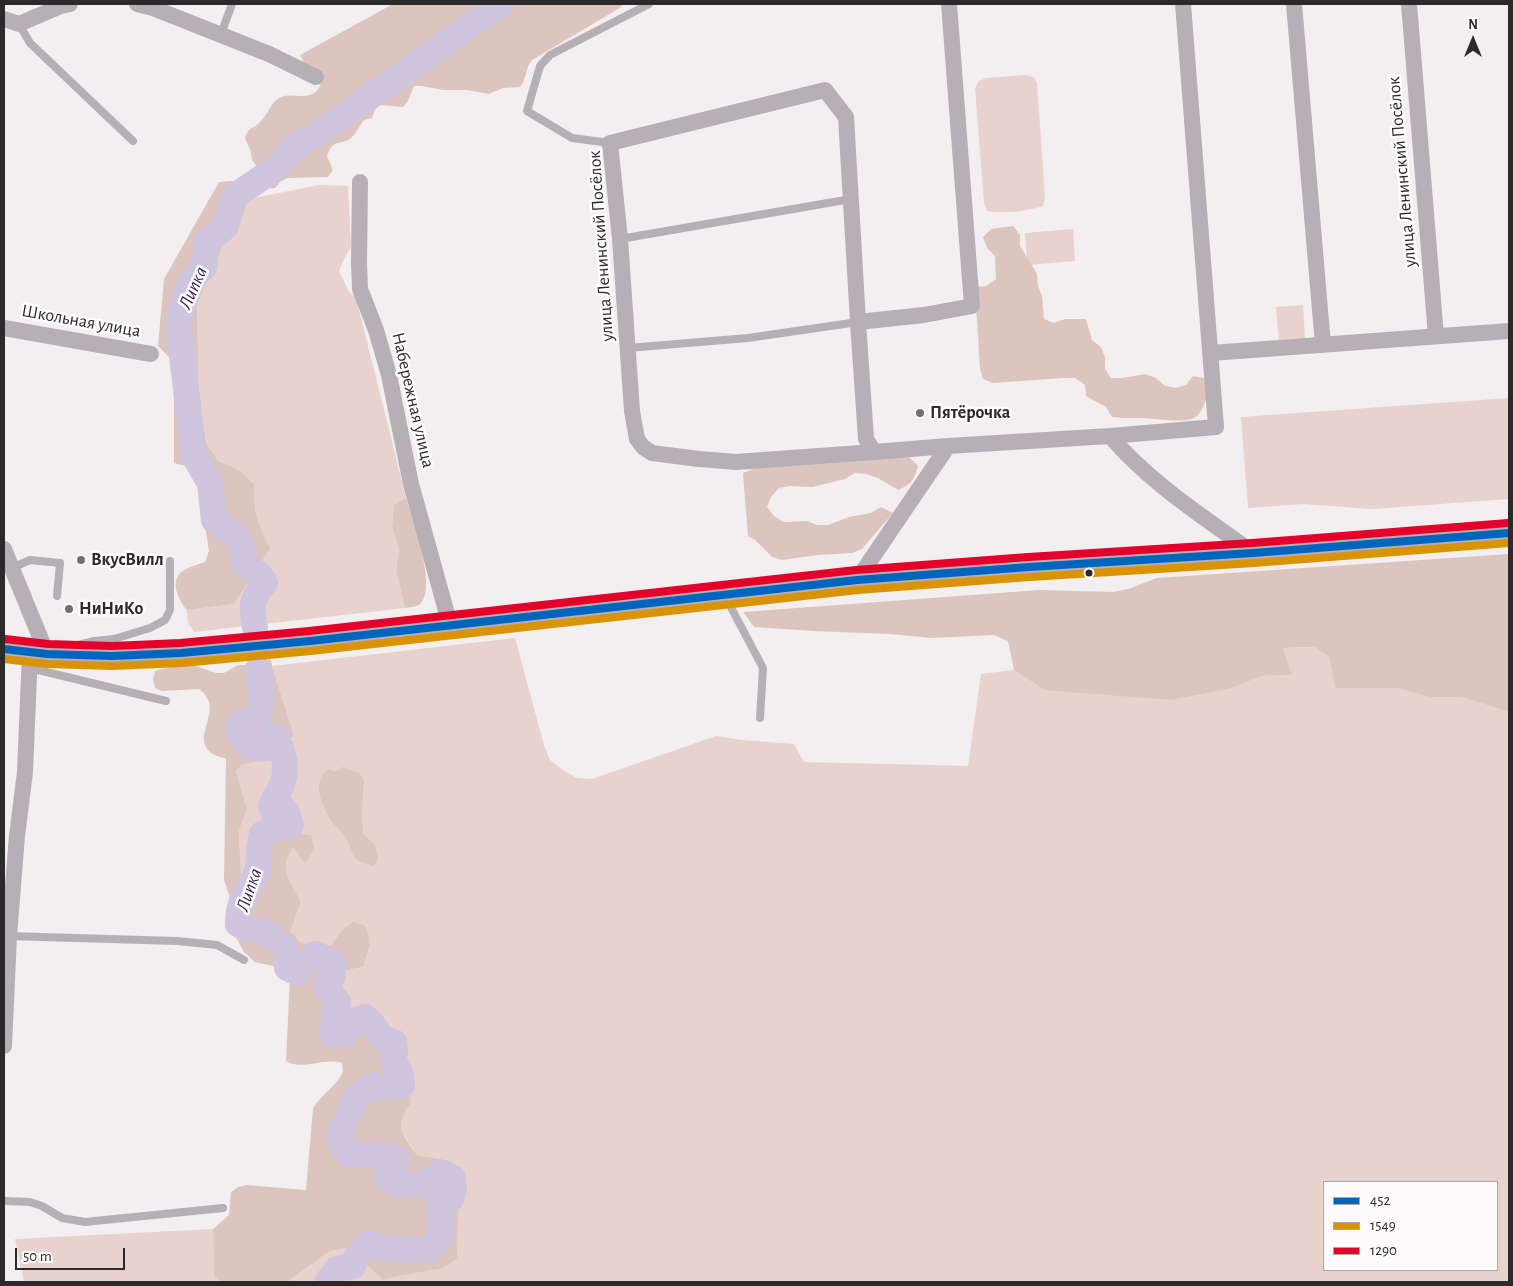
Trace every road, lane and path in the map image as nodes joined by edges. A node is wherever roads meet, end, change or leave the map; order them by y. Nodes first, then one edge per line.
1 (70, 4) edge
2 (137, 4) edge
3 (232, 4) edge
4 (649, 4) edge
5 (950, 4) edge
6 (1183, 4) edge
7 (1294, 4) edge
8 (1409, 4) edge
9 (11, 22) edge
10 (221, 34) junction
11 (316, 78) dead end
12 (133, 140) dead end
13 (610, 142) junction
14 (360, 182) dead end
15 (850, 199) junction
16 (620, 239) junction
17 (858, 322) junction
18 (4, 328) edge
19 (1509, 330) edge
20 (1436, 336) junction
21 (1323, 345) junction
22 (628, 348) junction
23 (1211, 353) junction
24 (151, 354) dead end
25 (1110, 436) junction
26 (948, 446) junction
27 (874, 452) junction
28 (1509, 533) edge
29 (4, 550) edge
30 (1253, 554) junction
31 (170, 561) dead end
32 (12, 568) junction
33 (857, 580) junction
34 (724, 594) junction
35 (56, 596) dead end
36 (450, 625) junction
37 (4, 649) edge
38 (44, 657) junction
39 (166, 701) dead end
40 (760, 718) dead end
41 (7, 936) edge
42 (244, 960) dead end
43 (4, 1046) edge
44 (4, 1201) edge
45 (223, 1208) dead end

1 - 9 street
2 - 10 street
3 - 10 lane
4 - 13 lane
5 - 17 street
6 - 23 street
7 - 21 street
8 - 20 street, улица Ленинский Посёлок
9 - 12 lane
10 - 11 street
13 - 15 street, улица Ленинский Посёлок
13 - 16 street, улица Ленинский Посёлок
14 - 36 street, Набережная улица
15 - 16 lane
15 - 17 street, улица Ленинский Посёлок
16 - 22 street, улица Ленинский Посёлок
17 - 22 lane
17 - 27 street, улица Ленинский Посёлок
18 - 24 street, Школьная улица
19 - 20 street
20 - 21 street
21 - 23 street
22 - 27 street, улица Ленинский Посёлок
23 - 25 street, улица Ленинский Посёлок
25 - 26 street, улица Ленинский Посёлок
25 - 30 street
26 - 27 street, улица Ленинский Посёлок
26 - 33 street
28 - 30 main road
29 - 32 street
30 - 33 main road
31 - 38 lane
32 - 35 lane
32 - 38 street
33 - 34 main road
34 - 36 main road
34 - 40 lane
36 - 38 main road
37 - 38 main road
38 - 39 lane
38 - 41 street
41 - 42 lane
41 - 43 street
44 - 45 lane

